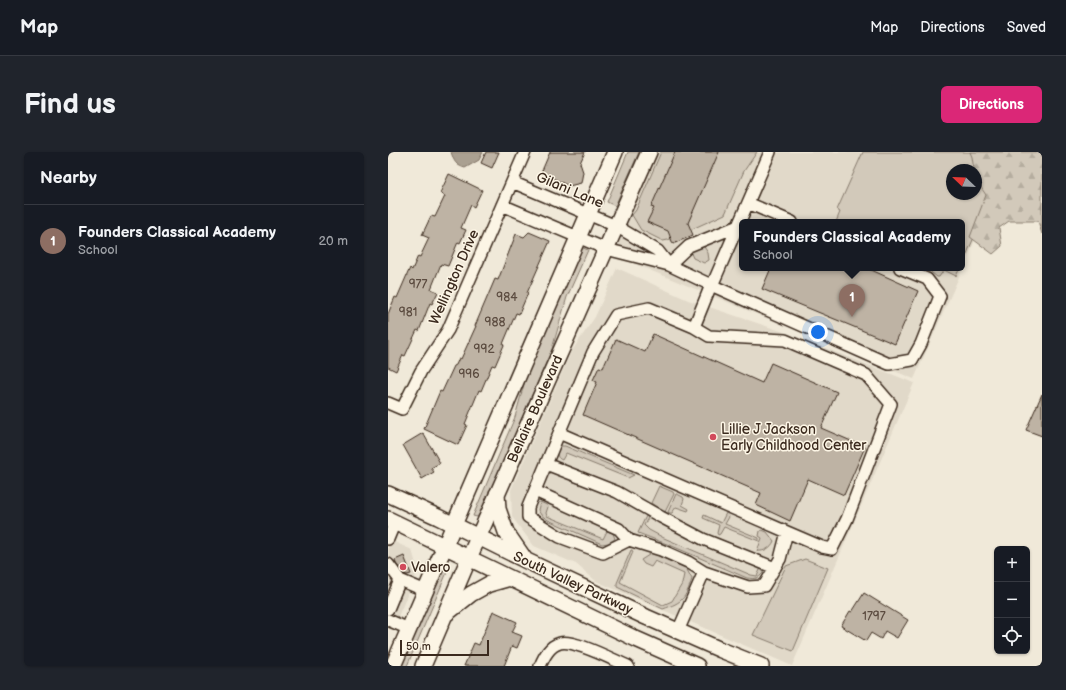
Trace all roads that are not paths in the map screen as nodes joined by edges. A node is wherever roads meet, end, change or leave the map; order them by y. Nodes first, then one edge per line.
1 (524, 152) edge
2 (615, 152) edge
3 (649, 152) edge
4 (770, 152) edge
5 (512, 182) junction
6 (748, 203) junction
7 (502, 205) junction
8 (588, 214) junction
9 (741, 219) edge
10 (785, 219) edge
11 (616, 226) junction
12 (738, 226) joint
13 (578, 237) junction
14 (606, 249) junction
15 (669, 265) junction
16 (907, 271) edge
17 (711, 285) junction
18 (694, 327) junction
19 (388, 402) edge
20 (559, 433) junction
21 (546, 464) junction
22 (535, 491) junction
23 (388, 494) edge
24 (497, 494) junction
25 (392, 520) edge
26 (454, 525) junction
27 (786, 532) junction
28 (478, 537) junction
29 (388, 538) edge
30 (629, 540) junction
31 (445, 546) junction
32 (469, 558) junction
33 (527, 561) junction
34 (388, 564) edge
35 (775, 568) junction
36 (704, 572) junction
37 (510, 578) junction
38 (400, 580) junction
39 (426, 591) junction
40 (388, 609) edge
41 (445, 615) junction
42 (388, 620) edge
43 (409, 629) junction
44 (678, 631) junction
45 (393, 666) edge
46 (423, 666) edge
47 (540, 666) edge
48 (628, 666) edge
49 (697, 666) edge
50 (761, 666) edge

1 - 5 street, Wellington Drive
2 - 8 main road, Bellaire Boulevard
3 - 11 main road, Bellaire Boulevard
4 - 6 street
5 - 7 street, Wellington Drive
5 - 8 street, Gilani Lane
6 - 9 street
6 - 10 street
7 - 13 street
7 - 19 street, Wellington Drive
8 - 11 street, Gilani Lane
8 - 13 main road, Bellaire Boulevard
11 - 14 main road, Bellaire Boulevard
11 - 15 street, Gilani Lane
12 - 15 street
12 - 17 street
13 - 14 street
13 - 26 main road, Bellaire Boulevard
14 - 15 street
14 - 24 main road, Bellaire Boulevard
15 - 17 street
16 - 17 street
17 - 18 street
18 - 20 street
18 - 27 street
20 - 21 street
20 - 27 street
21 - 22 street
21 - 35 street
22 - 30 street
22 - 30 street
23 - 26 main road, South Valley Parkway
24 - 28 main road, Bellaire Boulevard
24 - 33 main road
25 - 29 street
25 - 31 main road, South Valley Parkway
26 - 28 main road, South Valley Parkway
26 - 31 main road, Bellaire Boulevard
27 - 35 street
28 - 32 main road, Bellaire Boulevard
28 - 33 main road, South Valley Parkway
30 - 36 street
31 - 32 main road, South Valley Parkway
31 - 39 main road, Bellaire Boulevard
32 - 37 main road, South Valley Parkway
32 - 41 main road, Bellaire Boulevard
33 - 44 main road, South Valley Parkway
34 - 38 street
35 - 36 street
36 - 44 street
37 - 41 main road
37 - 49 main road, South Valley Parkway
38 - 39 street
38 - 40 street
39 - 43 main road, Bellaire Boulevard
41 - 46 main road, Bellaire Boulevard
42 - 43 street
43 - 45 main road, Bellaire Boulevard
44 - 50 main road, South Valley Parkway
47 - 48 street

